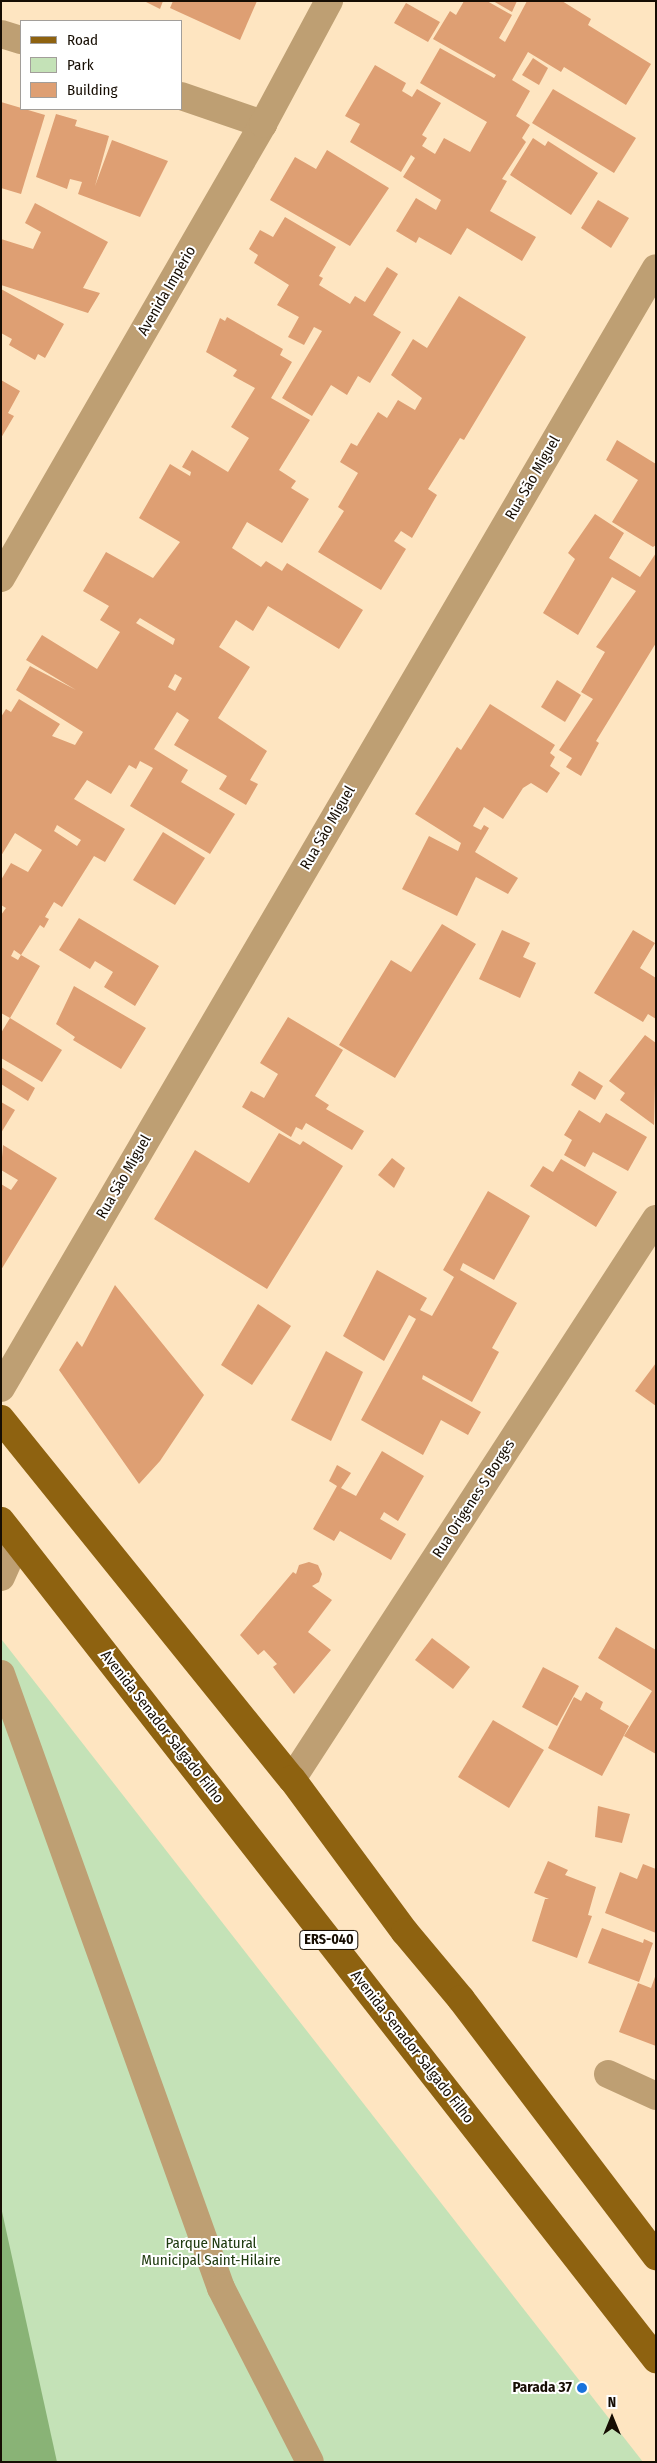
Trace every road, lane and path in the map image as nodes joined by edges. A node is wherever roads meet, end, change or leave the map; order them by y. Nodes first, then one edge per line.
1 (329, 1) edge
2 (1, 34) edge
3 (20, 40) edge
4 (182, 96) edge
5 (263, 124) junction
6 (656, 268) edge
7 (1, 578) edge
8 (656, 1219) edge
9 (1, 1388) edge
10 (1, 1419) edge
11 (9, 1531) edge
12 (1, 1577) edge
13 (1, 1674) edge
14 (292, 1779) junction
15 (608, 2074) dead end
16 (656, 2096) edge
17 (656, 2256) edge
18 (656, 2359) edge
19 (310, 2462) edge

1 - 5 street, Avenida Império
2 - 3 street
4 - 5 street
5 - 7 street, Avenida Império
6 - 9 street, Rua São Miguel
8 - 14 street, Rua Origenes S Borges
10 - 14 main road
11 - 12 street
11 - 18 main road, Avenida Senador Salgado Filho / ERS-040
13 - 19 street
14 - 17 main road
15 - 16 street

